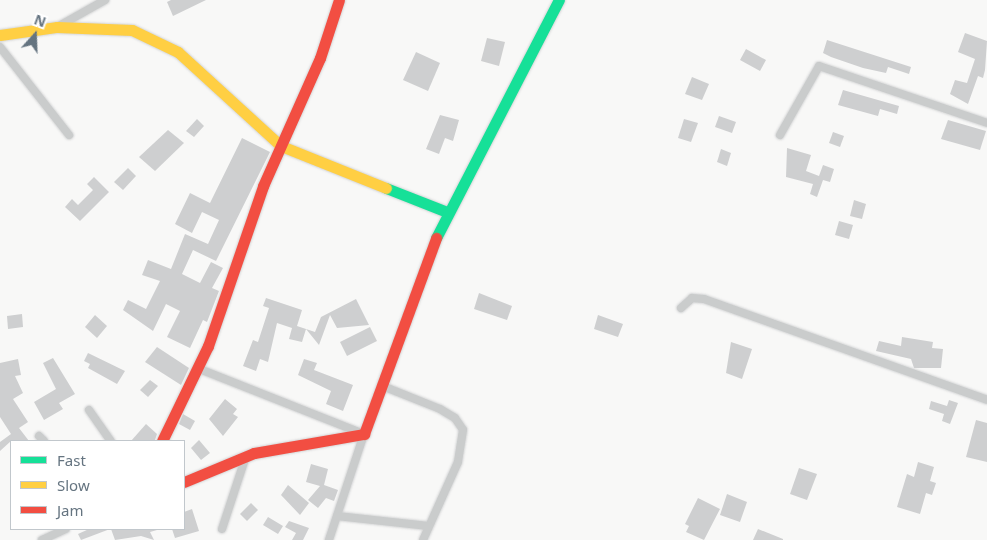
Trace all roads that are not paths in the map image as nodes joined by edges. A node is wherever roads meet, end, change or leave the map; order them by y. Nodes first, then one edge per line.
1 (105, 0) edge
2 (339, 0) edge
3 (559, 0) edge
4 (57, 27) junction
5 (0, 36) edge
6 (0, 47) edge
7 (987, 123) edge
8 (69, 135) dead end
9 (780, 135) dead end
10 (281, 146) junction
11 (447, 212) junction
12 (681, 308) dead end
13 (198, 368) junction
14 (385, 387) junction
15 (987, 400) edge
16 (89, 410) dead end
17 (364, 434) junction
18 (110, 440) edge
19 (162, 440) edge
20 (246, 456) junction
21 (185, 482) edge
22 (337, 516) junction
23 (428, 526) junction
24 (222, 529) dead end
25 (64, 530) edge
26 (42, 540) edge
27 (329, 540) edge
28 (423, 540) edge

1 - 4 street
2 - 10 street
3 - 11 street
4 - 5 street
4 - 10 street
6 - 8 street
7 - 9 street
10 - 11 street
10 - 13 street
11 - 14 street
12 - 15 street
13 - 17 street
13 - 19 street
14 - 17 street
14 - 23 street
16 - 18 street
17 - 20 street
17 - 22 street
20 - 21 street
20 - 24 street
22 - 23 street
22 - 27 street
23 - 28 street
25 - 26 street

